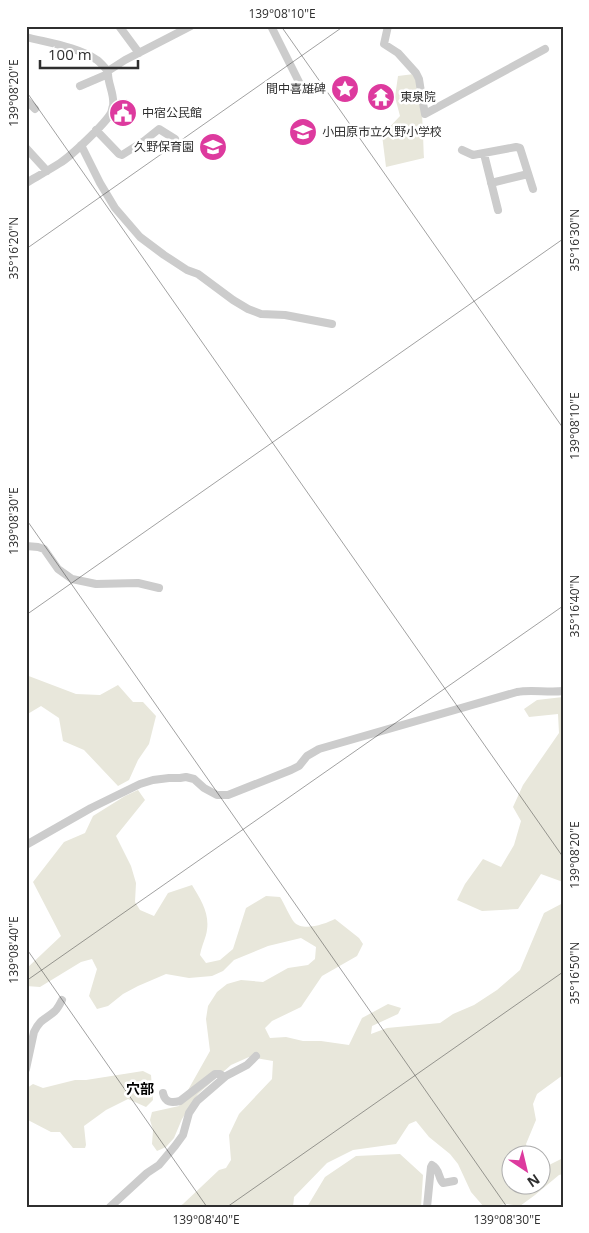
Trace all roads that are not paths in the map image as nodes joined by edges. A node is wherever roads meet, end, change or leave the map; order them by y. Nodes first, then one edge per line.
1 (119, 26) edge
2 (191, 26) edge
3 (272, 26) edge
4 (388, 26) edge
5 (26, 37) edge
6 (545, 49) dead end
7 (139, 53) junction
8 (108, 73) junction
9 (80, 86) dead end
10 (302, 88) dead end
11 (26, 100) edge
12 (35, 109) dead end
13 (96, 130) junction
14 (174, 139) dead end
15 (81, 145) junction
16 (26, 148) edge
17 (462, 150) dead end
18 (484, 154) junction
19 (46, 171) junction
20 (528, 174) junction
21 (26, 182) edge
22 (491, 183) junction
23 (533, 189) dead end
24 (498, 210) dead end
25 (332, 324) dead end
26 (26, 546) edge
27 (159, 588) dead end
28 (563, 692) edge
29 (26, 845) edge
30 (62, 1000) dead end
31 (256, 1056) dead end
32 (26, 1069) edge
33 (224, 1077) junction
34 (163, 1093) dead end
35 (454, 1181) dead end
36 (110, 1207) edge
37 (428, 1207) edge

1 - 7 street
2 - 7 street
3 - 10 street
4 - 6 street
5 - 8 street
7 - 8 street
8 - 9 street
8 - 13 street
11 - 12 street
13 - 14 street
13 - 15 street
15 - 19 street
15 - 25 street
16 - 19 street
17 - 18 street
18 - 20 street
18 - 22 street
19 - 21 street
20 - 22 street
20 - 23 street
22 - 24 street
26 - 27 street
28 - 29 street
30 - 32 street
31 - 33 street
33 - 34 street
33 - 36 street
35 - 37 street

